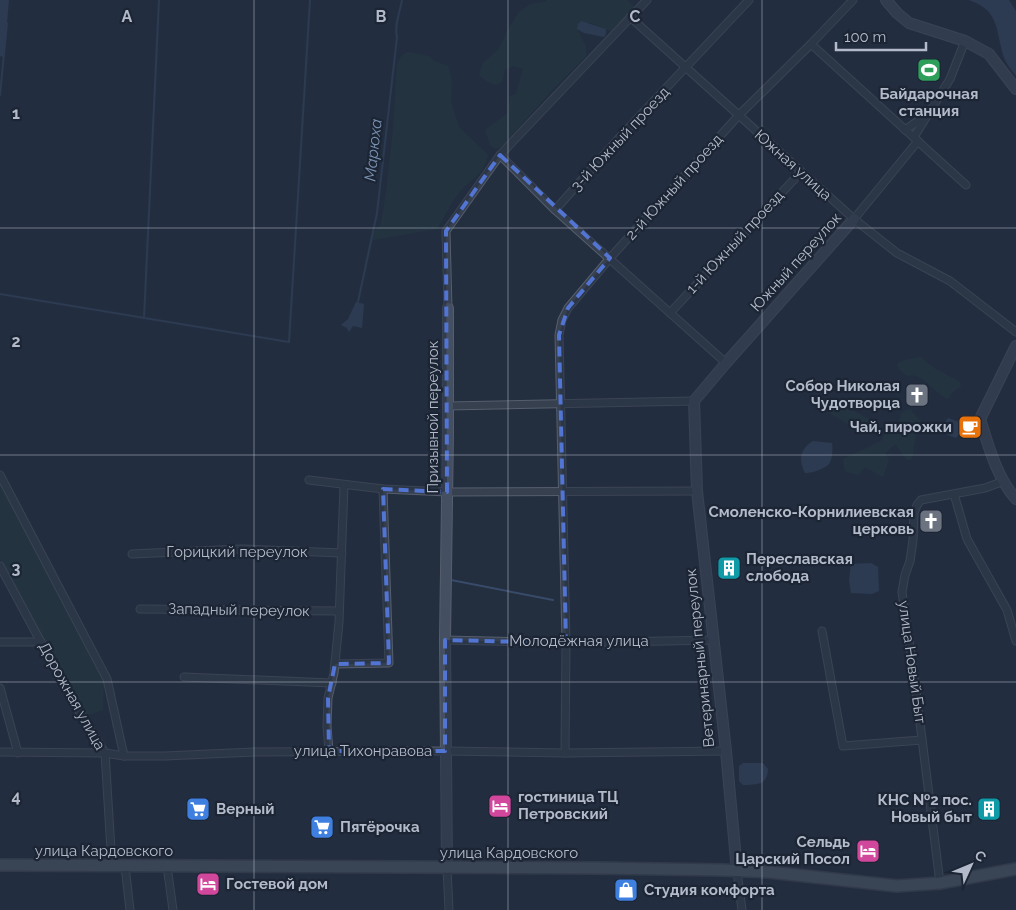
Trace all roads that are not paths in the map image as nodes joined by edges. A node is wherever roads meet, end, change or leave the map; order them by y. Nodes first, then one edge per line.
1 (647, 0) edge
2 (749, 0) edge
3 (853, 0) edge
4 (886, 0) edge
5 (630, 18) junction
6 (965, 41) junction
7 (811, 44) junction
8 (685, 68) junction
9 (1016, 89) edge
10 (929, 113) junction
11 (739, 115) junction
12 (905, 130) junction
13 (916, 140) junction
14 (500, 155) junction
15 (801, 172) junction
16 (966, 185) dead end
17 (555, 210) junction
18 (854, 219) junction
19 (610, 258) junction
20 (448, 308) joint
21 (670, 313) junction
22 (1016, 332) edge
23 (1016, 346) edge
24 (726, 363) junction
25 (694, 401) junction
26 (562, 405) junction
27 (448, 406) junction
28 (0, 476) edge
29 (309, 480) dead end
30 (1004, 481) junction
31 (344, 485) junction
32 (383, 489) junction
33 (697, 491) junction
34 (448, 492) junction
35 (562, 492) junction
36 (954, 494) junction
37 (1016, 499) edge
38 (342, 553) junction
39 (132, 554) dead end
40 (0, 566) edge
41 (140, 609) dead end
42 (339, 611) junction
43 (822, 631) dead end
44 (445, 640) junction
45 (714, 640) junction
46 (1016, 641) edge
47 (0, 642) edge
48 (40, 642) junction
49 (566, 643) junction
50 (335, 664) junction
51 (184, 677) dead end
52 (332, 683) junction
53 (0, 688) edge
54 (922, 740) junction
55 (329, 751) junction
56 (445, 751) junction
57 (726, 751) junction
58 (0, 752) edge
59 (18, 752) junction
60 (105, 753) junction
61 (565, 753) junction
62 (124, 756) junction
63 (0, 865) edge
64 (112, 866) junction
65 (125, 866) junction
66 (167, 866) junction
67 (447, 868) junction
68 (1016, 869) edge
69 (737, 871) junction
70 (940, 883) junction
71 (130, 910) edge
72 (173, 910) edge
73 (449, 910) edge
74 (742, 910) edge

1 - 5 street, Призывной переулок
2 - 8 street, 3-й Южный проезд
3 - 7 street, 2-й Южный проезд
4 - 6 street
5 - 8 street, Южная улица
5 - 14 street, Призывной переулок
6 - 9 street
6 - 10 street, Южный переулок
7 - 11 street, 2-й Южный проезд
7 - 12 street
8 - 11 street, Южная улица
8 - 17 street, 3-й Южный проезд
10 - 12 street
10 - 13 street, Южный переулок
11 - 15 street, Южная улица
11 - 19 street, 2-й Южный проезд
12 - 13 street
13 - 16 street
13 - 18 street, Южный переулок
14 - 17 street
14 - 20 street, Призывной переулок
15 - 18 street, Южная улица
15 - 21 street, 1-й Южный проезд
17 - 19 street
18 - 22 street, Южная улица
18 - 24 street, Южный переулок
19 - 21 street
19 - 26 street, 2-й Южный проезд
20 - 27 street, Призывной переулок
21 - 24 street
23 - 30 street
24 - 25 street, Южный переулок
25 - 26 street
25 - 33 street, Ветеринарный переулок
26 - 27 street
26 - 35 street, 2-й Южный проезд
27 - 34 street, Призывной переулок
28 - 62 street
29 - 31 street
30 - 36 street, улица Новый Быт
30 - 37 street
31 - 32 street
31 - 38 street
32 - 34 street
32 - 50 street
33 - 35 street
33 - 45 street, Ветеринарный переулок
34 - 35 street
34 - 44 street, Призывной переулок
35 - 49 street, 2-й Южный проезд
36 - 46 street
36 - 54 street, улица Новый Быт
38 - 39 street, Горицкий переулок
38 - 42 street
40 - 48 street, Дорожная улица
41 - 42 street, Западный переулок
42 - 50 street
43 - 54 street
44 - 49 street, Молодёжная улица
44 - 56 street, Призывной переулок
45 - 49 street, Молодёжная улица
45 - 57 street, Ветеринарный переулок
47 - 48 street
48 - 60 street, Дорожная улица
49 - 61 street, 2-й Южный проезд
50 - 52 street
51 - 52 street
52 - 55 street
53 - 59 street
54 - 70 street, улица Новый Быт
55 - 56 street, улица Тихонравова
55 - 62 street, улица Тихонравова
56 - 61 street, улица Тихонравова
56 - 67 street, Призывной переулок
57 - 61 street, улица Тихонравова
57 - 69 street, Ветеринарный переулок
58 - 59 street, улица Тихонравова
59 - 60 street, улица Тихонравова
60 - 62 street, улица Тихонравова
60 - 64 street, Дорожная улица
63 - 64 main road, улица Кардовского
64 - 65 main road, улица Кардовского
65 - 66 main road, улица Кардовского
65 - 71 street
66 - 67 main road, улица Кардовского
66 - 72 street
67 - 69 main road, улица Кардовского
67 - 73 street, Призывной переулок
68 - 70 main road, улица Кардовского
69 - 70 main road, улица Кардовского
69 - 74 street, Ветеринарный переулок

